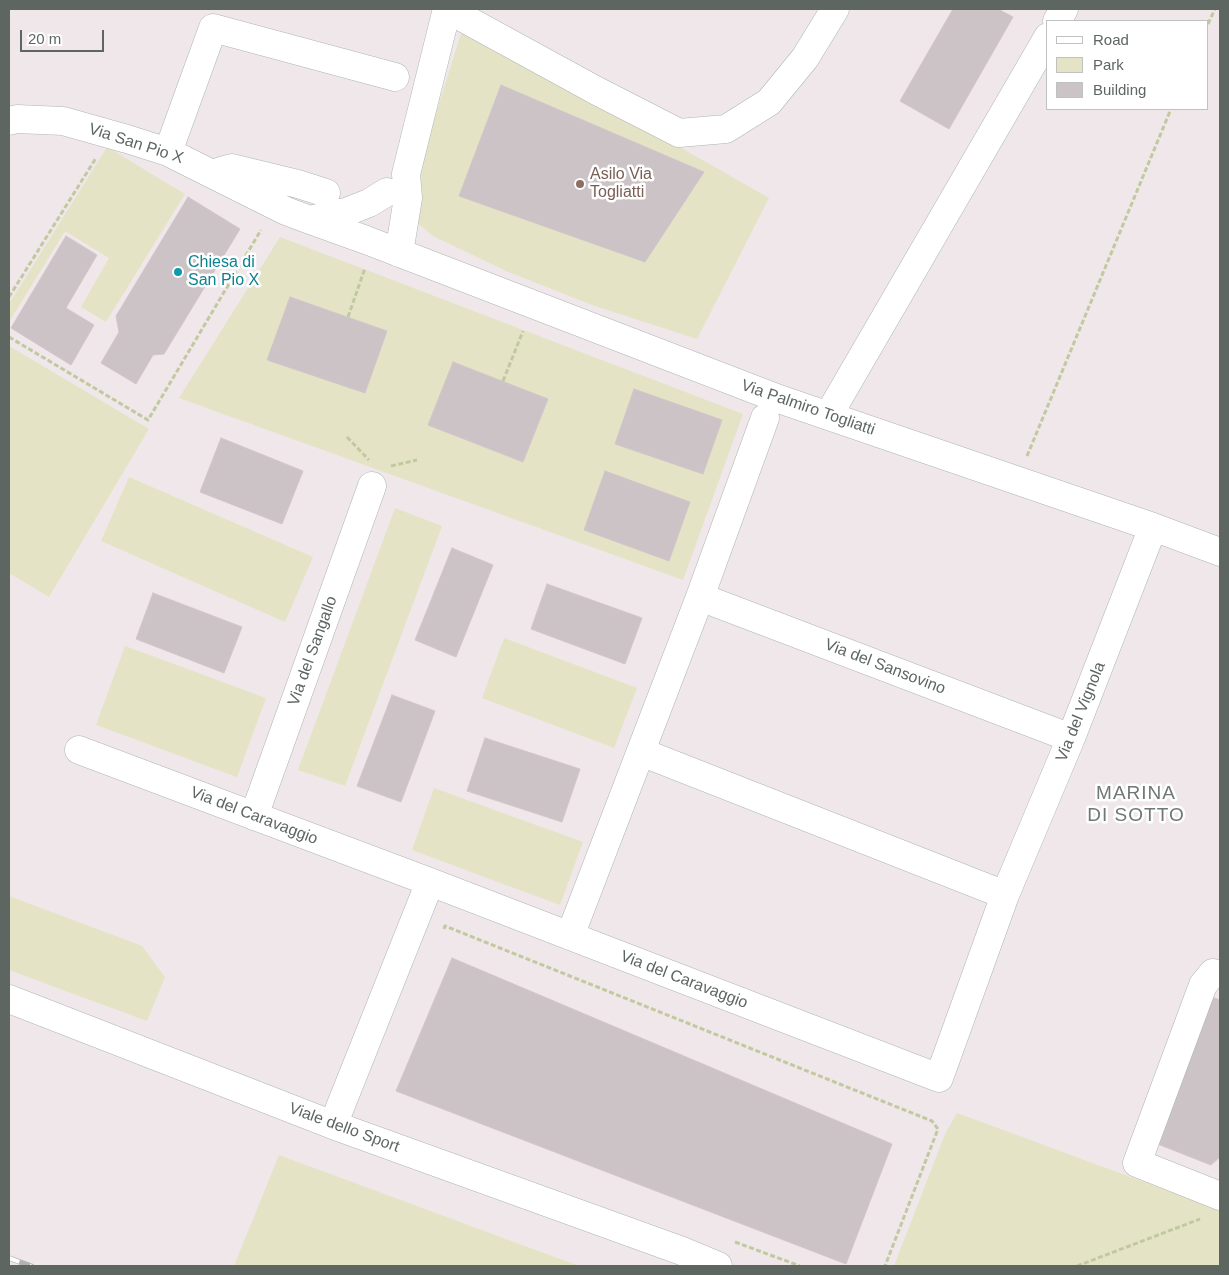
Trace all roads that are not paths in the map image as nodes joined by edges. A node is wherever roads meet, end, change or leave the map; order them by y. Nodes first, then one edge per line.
1 (447, 9) edge
2 (835, 9) edge
3 (1064, 9) edge
4 (1058, 20) edge
5 (1046, 40) edge
6 (395, 76) dead end
7 (9, 121) edge
8 (168, 152) junction
9 (211, 173) junction
10 (397, 183) junction
11 (326, 193) dead end
12 (310, 220) junction
13 (367, 251) junction
14 (399, 253) junction
15 (828, 416) junction
16 (765, 418) dead end
17 (372, 486) dead end
18 (1152, 527) junction
19 (1220, 552) edge
20 (700, 597) junction
21 (1071, 738) junction
22 (79, 750) dead end
23 (641, 752) junction
24 (254, 816) junction
25 (430, 882) junction
26 (1006, 895) junction
27 (570, 936) junction
28 (1218, 967) edge
29 (9, 999) edge
30 (939, 1078) joint
31 (333, 1125) junction
32 (1212, 1206) edge
33 (682, 1251) junction
34 (733, 1254) edge
35 (718, 1266) edge

1 - 2 street
1 - 10 street
3 - 4 street
5 - 15 street
6 - 8 street
7 - 8 street, Via San Pio X
8 - 9 street, Via San Pio X
9 - 11 street
9 - 12 street, Via San Pio X
10 - 12 street
10 - 13 street
10 - 14 street
12 - 13 street, Via San Pio X
13 - 14 street, Via San Pio X
14 - 15 street, Via Palmiro Togliatti
15 - 18 street, Via Palmiro Togliatti
16 - 20 street
17 - 24 street, Via del Sangallo
18 - 19 street, Via Palmiro Togliatti
18 - 21 street, Via del Vignola
20 - 21 street, Via del Sansovino
20 - 23 street
21 - 26 street, Via del Vignola
22 - 24 street, Via del Caravaggio
23 - 26 street
23 - 27 street
24 - 25 street, Via del Caravaggio
25 - 27 street, Via del Caravaggio
25 - 31 street
26 - 30 street, Via del Vignola
27 - 30 street, Via del Caravaggio
28 - 32 street
29 - 31 street, Viale dello Sport
31 - 33 street, Viale dello Sport
33 - 34 street, Viale dello Sport
33 - 35 street, Viale dello Sport

